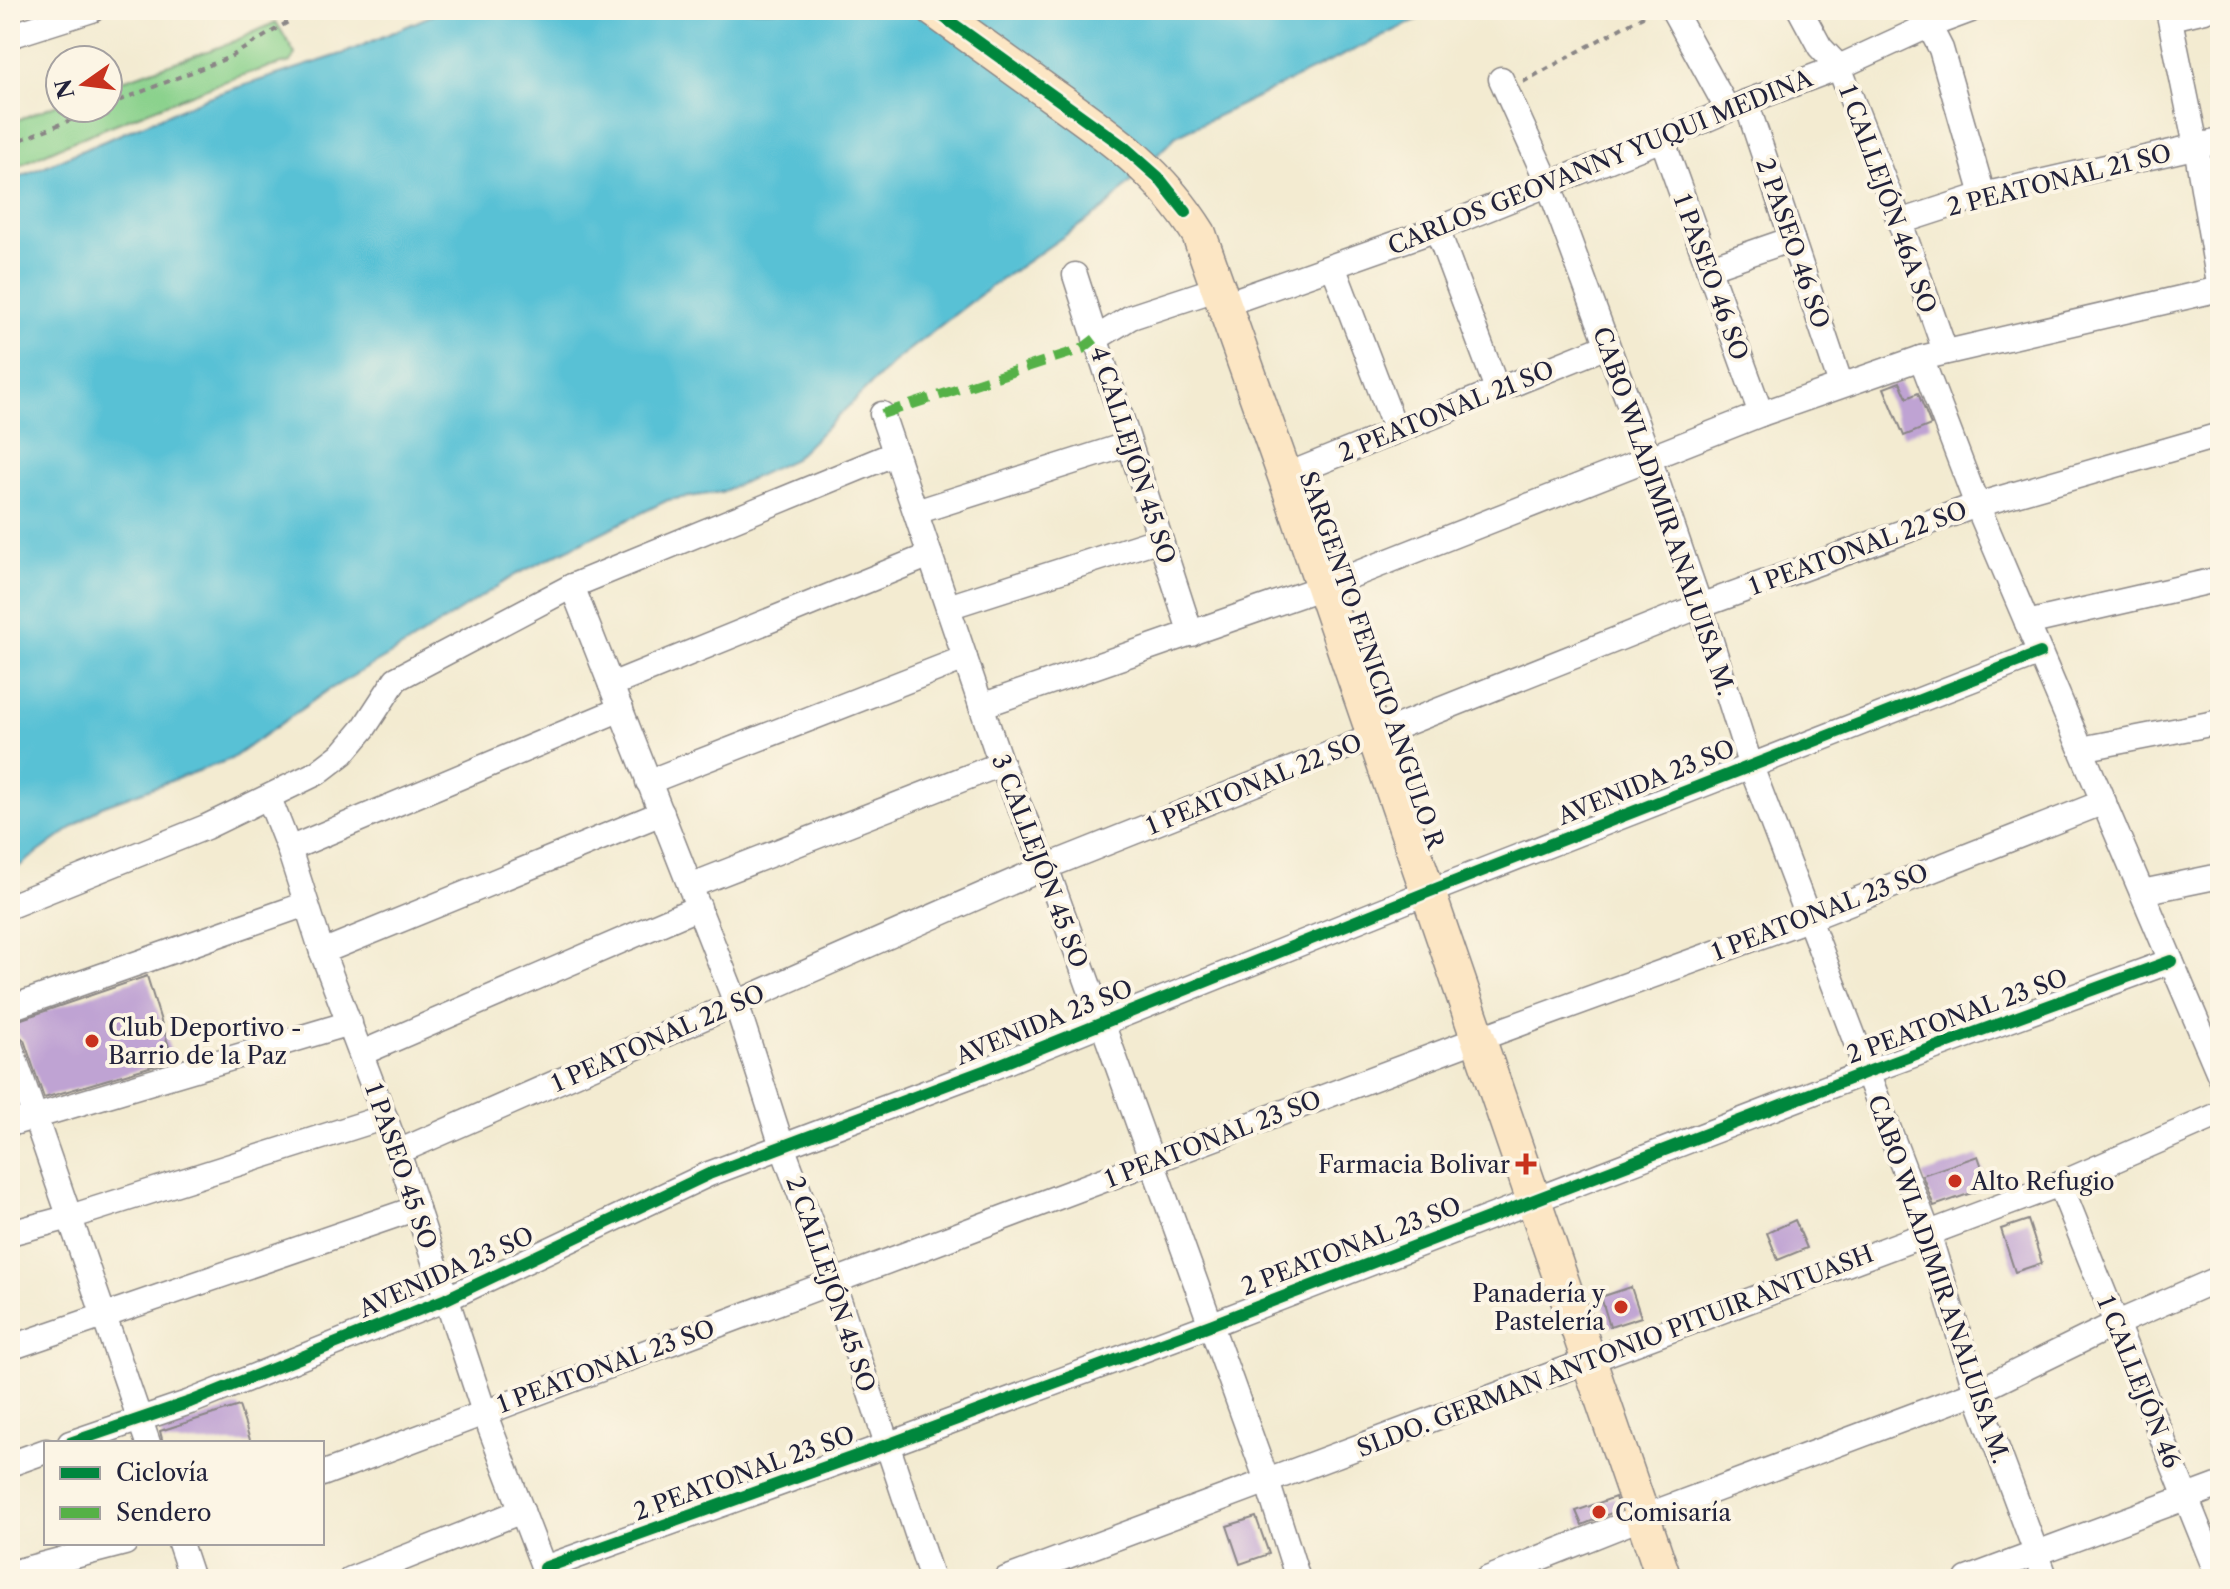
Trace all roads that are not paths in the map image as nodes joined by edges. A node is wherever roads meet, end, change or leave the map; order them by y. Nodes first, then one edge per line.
1 (92, 10) edge
2 (934, 10) edge
3 (1673, 10) edge
4 (1800, 10) edge
5 (1971, 10) edge
6 (2205, 10) edge
7 (2170, 14) edge
8 (1924, 18) edge
9 (10, 36) edge
10 (1839, 67) junction
11 (1504, 85) road end
12 (1737, 106) junction
13 (1662, 139) junction
14 (2208, 144) edge
15 (1548, 183) junction
16 (1983, 195) junction
17 (1900, 222) junction
18 (1437, 229) junction
19 (1792, 239) junction
20 (1333, 266) junction
21 (1708, 268) junction
22 (1075, 275) dead end
23 (2220, 289) edge
24 (1222, 296) junction
25 (1095, 339) junction
26 (1607, 346) junction
27 (1933, 355) junction
28 (1841, 385) junction
29 (1497, 389) junction
30 (882, 414) dead end
31 (1761, 414) junction
32 (1396, 431) junction
33 (2220, 435) edge
34 (1129, 444) junction
35 (896, 453) junction
36 (1649, 458) junction
37 (1285, 476) junction
38 (1977, 505) junction
39 (916, 512) junction
40 (1160, 539) junction
41 (930, 555) junction
42 (2220, 579) edge
43 (572, 586) junction
44 (1323, 587) junction
45 (1700, 606) junction
46 (948, 607) junction
47 (2027, 623) junction
48 (1191, 634) junction
49 (2040, 653) junction
50 (965, 658) junction
51 (611, 685) junction
52 (981, 706) junction
53 (621, 709) junction
54 (2220, 722) edge
55 (1374, 737) junction
56 (2081, 749) junction
57 (1001, 764) junction
58 (1750, 764) junction
59 (648, 782) junction
60 (269, 798) junction
61 (2104, 802) junction
62 (662, 813) junction
63 (289, 849) junction
64 (1046, 867) junction
65 (2220, 876) edge
66 (1428, 892) junction
67 (2142, 892) junction
68 (694, 897) junction
69 (306, 904) junction
70 (10, 906) edge
71 (1808, 919) junction
72 (322, 952) junction
73 (2171, 961) junction
74 (736, 1003) junction
75 (10, 1008) edge
76 (1102, 1021) junction
77 (350, 1023) junction
78 (1478, 1039) junction
79 (10, 1045) edge
80 (362, 1053) junction
81 (1867, 1072) junction
82 (2220, 1076) edge
83 (2220, 1114) edge
84 (34, 1117) junction
85 (385, 1117) junction
86 (10, 1124) edge
87 (782, 1146) junction
88 (398, 1152) junction
89 (1151, 1162) junction
90 (2060, 1184) junction
91 (1533, 1199) junction
92 (417, 1208) junction
93 (70, 1217) junction
94 (1928, 1232) junction
95 (10, 1233) edge
96 (2220, 1278) edge
97 (833, 1282) junction
98 (446, 1299) junction
99 (105, 1317) junction
100 (2115, 1324) junction
101 (1210, 1325) junction
102 (10, 1348) edge
103 (1589, 1363) junction
104 (1976, 1392) junction
105 (484, 1412) junction
106 (140, 1418) junction
107 (76, 1441) edge
108 (147, 1441) edge
109 (887, 1445) junction
110 (44, 1452) edge
111 (10, 1464) edge
112 (324, 1473) edge
113 (1267, 1481) junction
114 (2220, 1485) edge
115 (2185, 1499) junction
116 (522, 1511) junction
117 (1643, 1517) junction
118 (117, 1545) edge
119 (181, 1545) edge
120 (2037, 1552) junction
121 (10, 1573) edge
122 (546, 1574) edge
123 (192, 1579) edge
124 (351, 1579) edge
125 (932, 1579) edge
126 (1006, 1579) edge
127 (1298, 1579) edge
128 (1487, 1579) edge
129 (1664, 1579) edge
130 (1967, 1579) edge
131 (2046, 1579) edge
132 (2219, 1579) edge

1 - 9 street
2 - 24 street, SARGENTO FENICIO ANGULO R
3 - 12 street, 2 PASEO 46 SO
4 - 10 street, 1 CALLEJÓN 46A SO
5 - 8 street, CARLOS GEOVANNY YUQUI MEDINA
6 - 7 street
7 - 14 street
8 - 10 street, CARLOS GEOVANNY YUQUI MEDINA
8 - 16 street
10 - 12 street, CARLOS GEOVANNY YUQUI MEDINA
10 - 17 street, 1 CALLEJÓN 46A SO
11 - 15 street, CABO WLADIMIR ANALUISA M.
12 - 13 street, CARLOS GEOVANNY YUQUI MEDINA
12 - 19 street, 2 PASEO 46 SO
13 - 15 street, CARLOS GEOVANNY YUQUI MEDINA
13 - 21 street, 1 PASEO 46 SO
14 - 16 street, 2 PEATONAL 21 SO
14 - 23 street
15 - 18 street, CARLOS GEOVANNY YUQUI MEDINA
15 - 26 street, CABO WLADIMIR ANALUISA M.
16 - 17 street, 2 PEATONAL 21 SO
17 - 27 street, 1 CALLEJÓN 46A SO
18 - 20 street, CARLOS GEOVANNY YUQUI MEDINA
18 - 29 street
19 - 21 street
19 - 28 street, 2 PASEO 46 SO
20 - 24 street, CARLOS GEOVANNY YUQUI MEDINA
20 - 32 street
21 - 31 street, 1 PASEO 46 SO
22 - 25 street, 4 CALLEJÓN 45 SO
23 - 27 street
24 - 25 street, CARLOS GEOVANNY YUQUI MEDINA
24 - 37 street, SARGENTO FENICIO ANGULO R
25 - 34 street, 4 CALLEJÓN 45 SO
26 - 29 street, 2 PEATONAL 21 SO
26 - 36 street, CABO WLADIMIR ANALUISA M.
27 - 28 street
27 - 38 street, 1 CALLEJÓN 46A SO
28 - 31 street
29 - 32 street, 2 PEATONAL 21 SO
30 - 35 street, 3 CALLEJÓN 45 SO
31 - 36 street
32 - 37 street, 2 PEATONAL 21 SO
33 - 38 street, 1 PEATONAL 22 SO
34 - 39 street
34 - 40 street, 4 CALLEJÓN 45 SO
35 - 39 street, 3 CALLEJÓN 45 SO
35 - 43 street
36 - 44 street
36 - 45 street, CABO WLADIMIR ANALUISA M.
37 - 44 street, SARGENTO FENICIO ANGULO R
38 - 45 street, 1 PEATONAL 22 SO
38 - 47 street, 1 CALLEJÓN 46A SO
39 - 41 street, 3 CALLEJÓN 45 SO
40 - 46 street
40 - 48 street, 4 CALLEJÓN 45 SO
41 - 46 street, 3 CALLEJÓN 45 SO
41 - 51 street
42 - 47 street
43 - 51 street, 2 CALLEJÓN 45 SO
43 - 60 street
44 - 48 street
44 - 55 street, SARGENTO FENICIO ANGULO R
45 - 55 street, 1 PEATONAL 22 SO
45 - 58 street, CABO WLADIMIR ANALUISA M.
46 - 50 street, 3 CALLEJÓN 45 SO
47 - 49 street, 1 CALLEJÓN 46A SO
48 - 52 street
49 - 56 street, 1 CALLEJÓN 46A SO
49 - 58 street, AVENIDA 23 SO
50 - 52 street, 3 CALLEJÓN 45 SO
50 - 59 street
51 - 53 street, 2 CALLEJÓN 45 SO
52 - 57 street, 3 CALLEJÓN 45 SO
53 - 59 street, 2 CALLEJÓN 45 SO
53 - 63 street
54 - 56 street
55 - 64 street, 1 PEATONAL 22 SO
55 - 66 street, SARGENTO FENICIO ANGULO R
56 - 61 street, 1 CALLEJÓN 46A SO
57 - 64 street, 3 CALLEJÓN 45 SO
57 - 68 street
58 - 66 street, AVENIDA 23 SO
58 - 71 street, CABO WLADIMIR ANALUISA M.
59 - 62 street, 2 CALLEJÓN 45 SO
60 - 63 street, 1 PASEO 45 SO
60 - 70 street
61 - 67 street, 1 CALLEJÓN 46A SO
61 - 71 street, 1 PEATONAL 23 SO
62 - 68 street, 2 CALLEJÓN 45 SO
62 - 72 street
63 - 69 street, 1 PASEO 45 SO
64 - 74 street, 1 PEATONAL 22 SO
64 - 76 street, 3 CALLEJÓN 45 SO
65 - 67 street
66 - 76 street, AVENIDA 23 SO
66 - 78 street, SARGENTO FENICIO ANGULO R
67 - 73 street, 1 CALLEJÓN 46A SO
68 - 74 street, 2 CALLEJÓN 45 SO
68 - 80 street
69 - 72 street, 1 PASEO 45 SO
69 - 75 street
71 - 78 street, 1 PEATONAL 23 SO
71 - 81 street, CABO WLADIMIR ANALUISA M.
72 - 77 street, 1 PASEO 45 SO
73 - 81 street, 2 PEATONAL 23 SO
73 - 82 street, 1 CALLEJÓN 46A SO
74 - 87 street, 2 CALLEJÓN 45 SO
74 - 88 street, 1 PEATONAL 22 SO
76 - 87 street, AVENIDA 23 SO
76 - 89 street, 3 CALLEJÓN 45 SO
77 - 80 street, 1 PASEO 45 SO
77 - 84 street
78 - 89 street, 1 PEATONAL 23 SO
78 - 91 street, SARGENTO FENICIO ANGULO R
79 - 84 street
80 - 85 street, 1 PASEO 45 SO
81 - 91 street, 2 PEATONAL 23 SO
81 - 94 street, CABO WLADIMIR ANALUISA M.
83 - 90 street, SLDO. GERMAN ANTONIO PITUIR ANTUASH
84 - 86 street
84 - 93 street
85 - 88 street, 1 PASEO 45 SO
85 - 93 street
87 - 97 street, 2 CALLEJÓN 45 SO
87 - 98 street, AVENIDA 23 SO
88 - 92 street, 1 PASEO 45 SO
89 - 97 street, 1 PEATONAL 23 SO
89 - 101 street, 3 CALLEJÓN 45 SO
90 - 94 street, SLDO. GERMAN ANTONIO PITUIR ANTUASH
90 - 100 street, 1 CALLEJÓN 46
91 - 101 street, 2 PEATONAL 23 SO
91 - 103 street, SARGENTO FENICIO ANGULO R
92 - 98 street, 1 PASEO 45 SO
92 - 99 street
93 - 95 street
93 - 99 street
94 - 103 street, SLDO. GERMAN ANTONIO PITUIR ANTUASH
94 - 104 street, CABO WLADIMIR ANALUISA M.
96 - 100 street
97 - 105 street, 1 PEATONAL 23 SO
97 - 109 street, 2 CALLEJÓN 45 SO
98 - 105 street, 1 PASEO 45 SO
98 - 106 street, AVENIDA 23 SO
99 - 102 street
99 - 106 street
100 - 104 street
100 - 115 street, 1 CALLEJÓN 46
101 - 109 street, 2 PEATONAL 23 SO
101 - 113 street, 3 CALLEJÓN 45 SO
103 - 113 street, SLDO. GERMAN ANTONIO PITUIR ANTUASH
103 - 117 street, SARGENTO FENICIO ANGULO R
104 - 117 street
104 - 120 street, CABO WLADIMIR ANALUISA M.
105 - 112 street, 1 PEATONAL 23 SO
105 - 116 street, 1 PASEO 45 SO
106 - 107 street, AVENIDA 23 SO
106 - 108 street
109 - 122 street, 2 PEATONAL 23 SO
109 - 125 street, 2 CALLEJÓN 45 SO
110 - 111 street
113 - 126 street, SLDO. GERMAN ANTONIO PITUIR ANTUASH
113 - 127 street, 3 CALLEJÓN 45 SO
114 - 115 street
115 - 120 street
115 - 132 street, 1 CALLEJÓN 46
116 - 122 street, 1 PASEO 45 SO
116 - 124 street
117 - 128 street
117 - 129 street, SARGENTO FENICIO ANGULO R
118 - 121 street
119 - 123 street
120 - 130 street
120 - 131 street, CABO WLADIMIR ANALUISA M.

